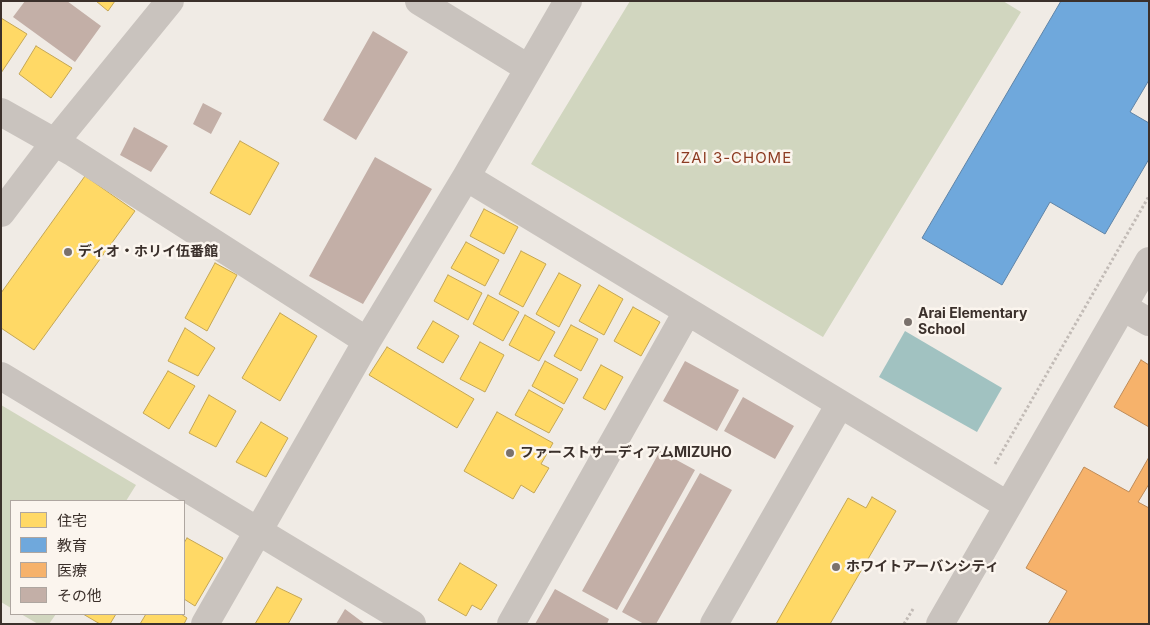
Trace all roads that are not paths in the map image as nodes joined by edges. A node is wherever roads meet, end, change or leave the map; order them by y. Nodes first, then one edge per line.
1 (170, 1) edge
2 (419, 1) edge
3 (568, 1) edge
4 (528, 68) junction
5 (1, 112) edge
6 (55, 142) junction
7 (466, 177) junction
8 (1, 213) edge
9 (1149, 261) edge
10 (1122, 307) junction
11 (687, 312) junction
12 (1149, 322) edge
13 (367, 341) junction
14 (1, 376) edge
15 (840, 404) junction
16 (1007, 505) junction
17 (259, 531) junction
18 (205, 624) edge
19 (412, 624) edge
20 (511, 624) edge
21 (714, 624) edge
22 (940, 624) edge

1 - 6 street
2 - 4 street
3 - 4 street
4 - 7 street
5 - 6 street
6 - 8 street
6 - 13 street
7 - 11 street
7 - 13 street
9 - 10 street
10 - 12 street
10 - 16 street
11 - 15 street
11 - 20 street
13 - 17 street
14 - 17 street
15 - 16 street
15 - 21 street
16 - 22 street
17 - 18 street
17 - 19 street

